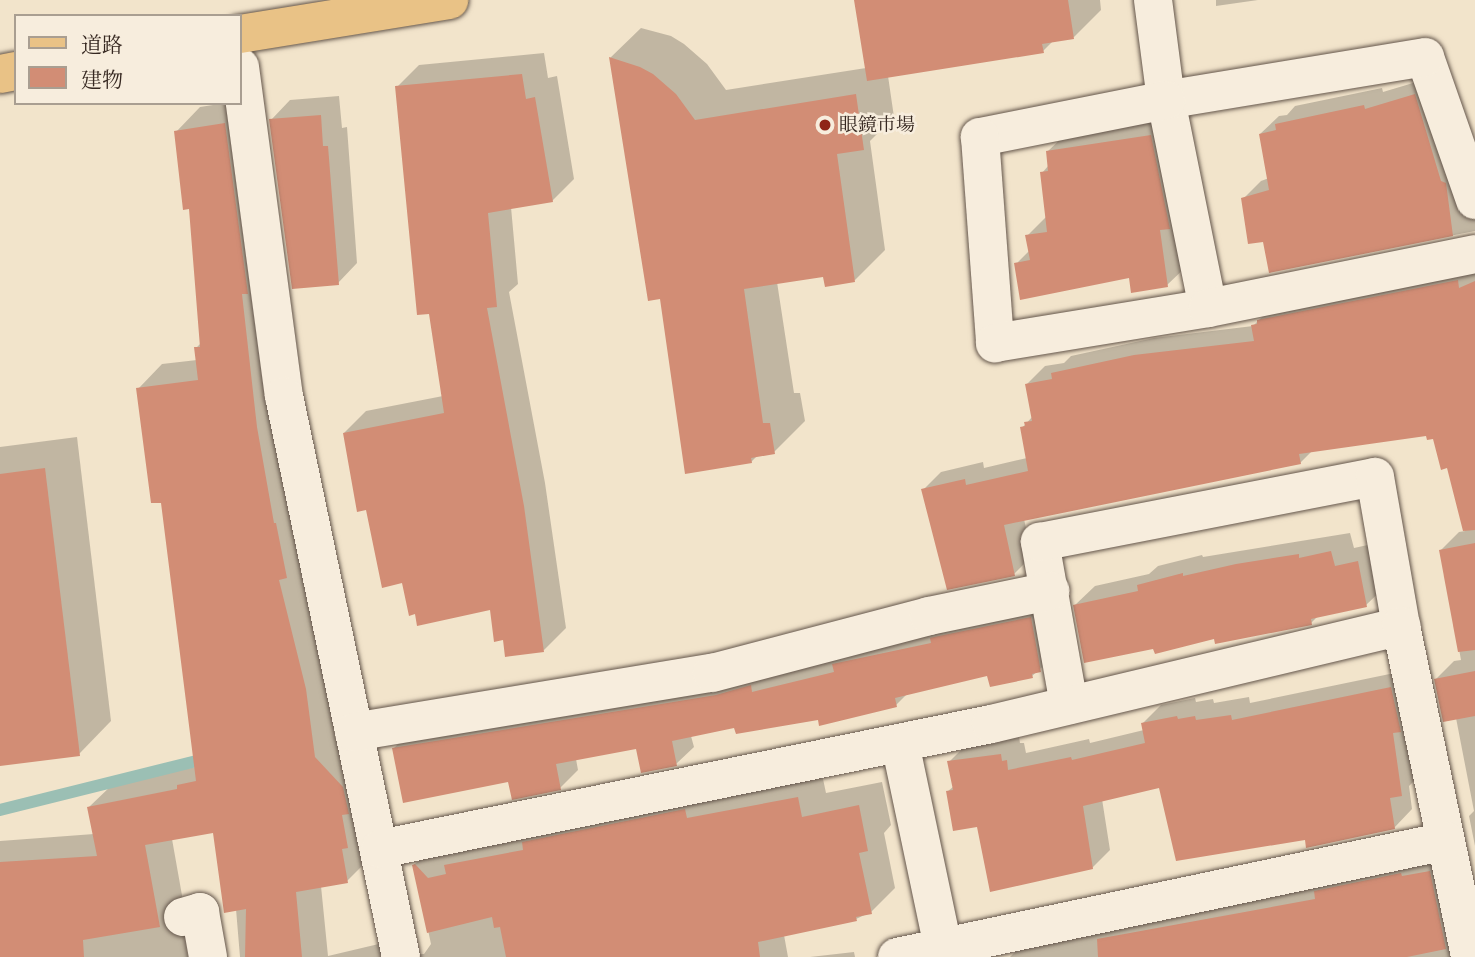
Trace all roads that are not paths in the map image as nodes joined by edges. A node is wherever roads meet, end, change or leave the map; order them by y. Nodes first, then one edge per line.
1 (449, 0) edge
2 (1153, 0) edge
3 (242, 34) edge
4 (242, 81) edge
5 (1166, 100) junction
6 (1475, 200) edge
7 (1475, 254) edge
8 (1208, 308) junction
9 (1050, 591) junction
10 (1401, 626) junction
11 (1069, 705) junction
12 (354, 732) junction
13 (900, 743) junction
14 (1446, 841) junction
15 (380, 849) junction
16 (183, 917) dead end
17 (944, 952) edge
18 (208, 957) edge
19 (401, 957) edge
20 (897, 957) edge
21 (1470, 957) edge

1 - 3 main road
2 - 5 street
4 - 12 street
5 - 6 street
5 - 8 street
5 - 8 street
7 - 8 street
9 - 10 street
9 - 11 street
9 - 12 street
10 - 11 street
10 - 14 street
11 - 13 street
12 - 15 street
13 - 15 street
13 - 17 street
14 - 17 street
14 - 21 street
15 - 19 street
16 - 18 street
17 - 20 street

